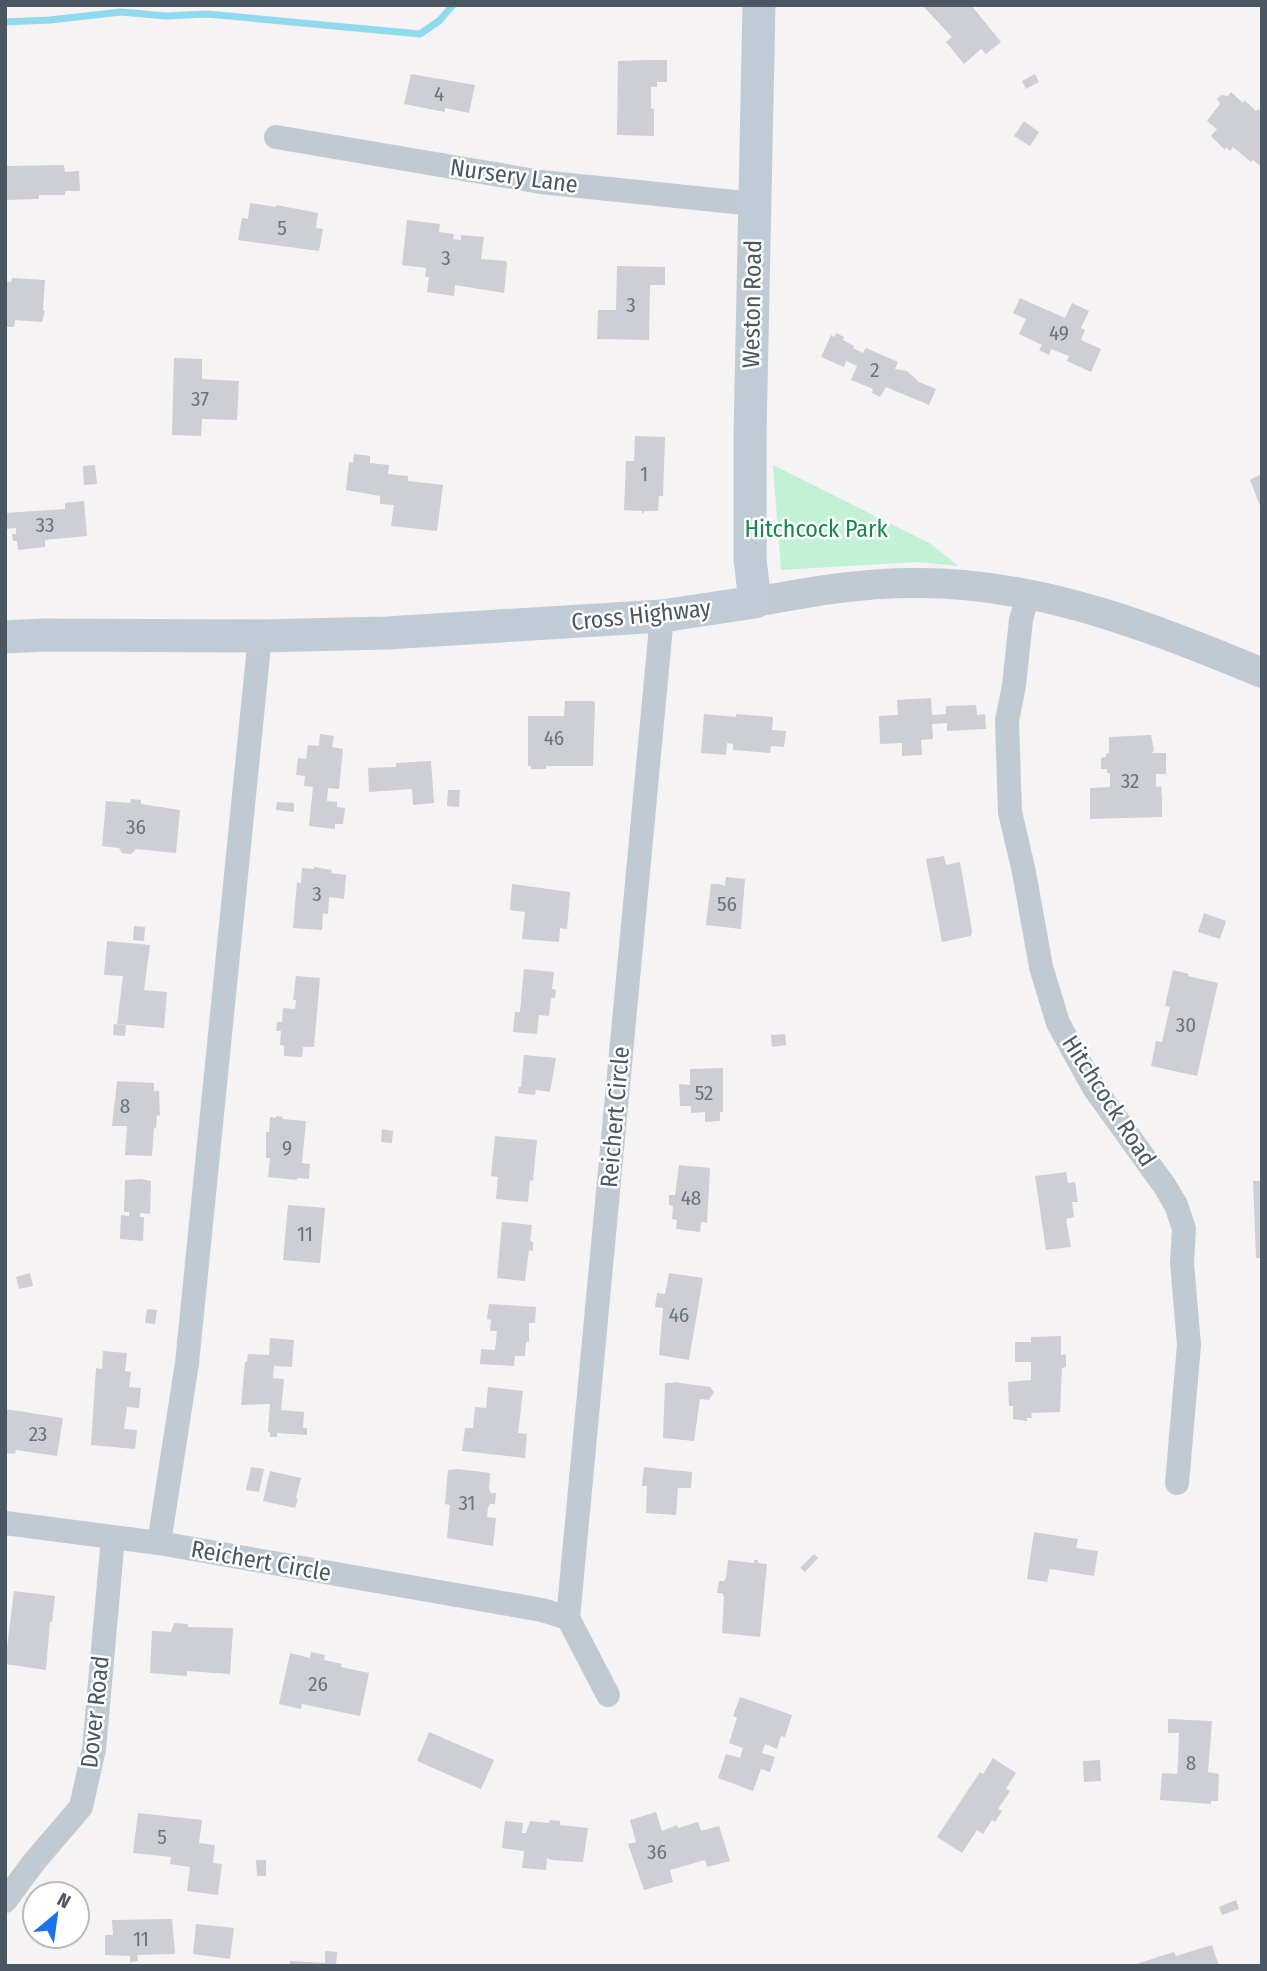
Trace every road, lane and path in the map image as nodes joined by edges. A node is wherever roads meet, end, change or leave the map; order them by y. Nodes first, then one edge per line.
1 (759, 5) edge
2 (276, 137) dead end
3 (754, 204) junction
4 (1028, 594) junction
5 (755, 602) junction
6 (662, 617) junction
7 (260, 636) junction
8 (5, 637) edge
9 (1262, 673) edge
10 (1177, 1483) dead end
11 (5, 1524) edge
12 (113, 1538) junction
13 (159, 1543) junction
14 (568, 1618) junction
15 (608, 1695) dead end
16 (5, 1901) edge

1 - 3 main road, Weston Road
2 - 3 street, Nursery Lane
3 - 5 main road, Weston Road
4 - 5 street, Cross Highway
4 - 9 street, Cross Highway
4 - 10 street, Hitchcock Road
5 - 6 main road, Cross Highway
6 - 7 main road, Cross Highway
6 - 14 street, Reichert Circle
7 - 8 main road, Cross Highway
7 - 13 street, Reichert Circle
11 - 12 street, Reichert Circle
12 - 13 street, Reichert Circle
12 - 16 street, Dover Road
13 - 14 street, Reichert Circle
14 - 15 street

